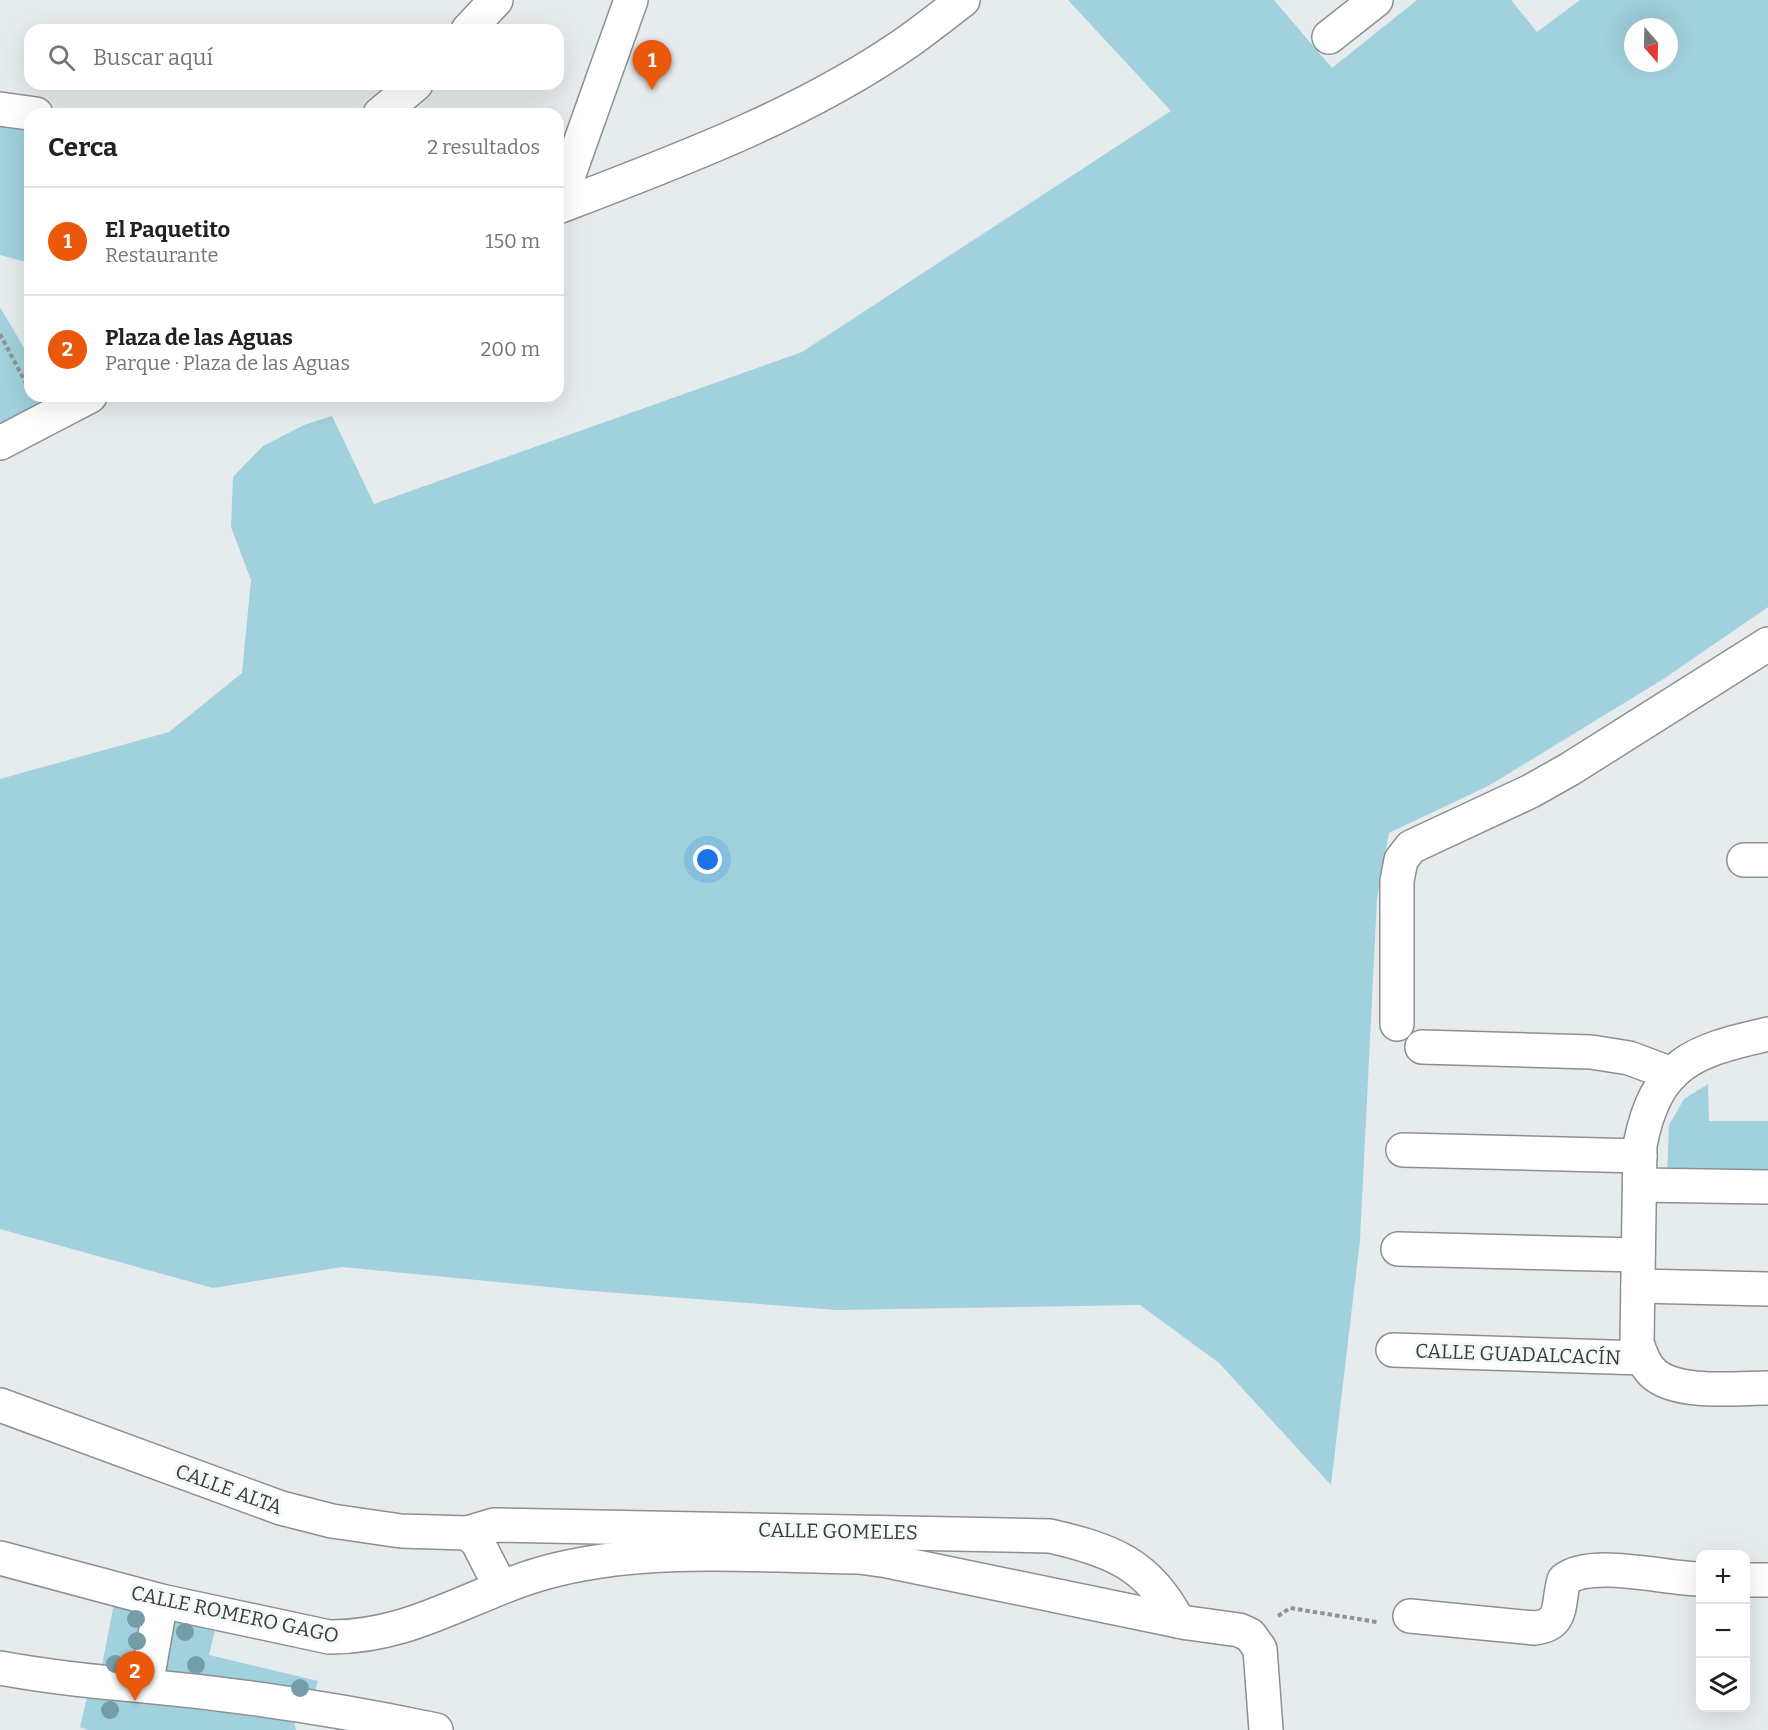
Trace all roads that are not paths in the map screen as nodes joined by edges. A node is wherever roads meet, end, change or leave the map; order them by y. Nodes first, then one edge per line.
1 (496, 0) edge
2 (631, 0) edge
3 (963, 0) edge
4 (1376, 0) edge
5 (474, 24) edge
6 (1329, 37) dead end
7 (409, 90) edge
8 (387, 108) edge
9 (0, 109) edge
10 (24, 112) edge
11 (564, 189) edge
12 (564, 204) edge
13 (78, 402) edge
14 (0, 442) edge
15 (1768, 644) edge
16 (1397, 1024) dead end
17 (1768, 1034) edge
18 (1422, 1047) dead end
19 (1672, 1074) junction
20 (1403, 1150) dead end
21 (1640, 1171) junction
22 (1768, 1187) edge
23 (1398, 1249) dead end
24 (1638, 1271) junction
25 (1768, 1289) edge
26 (1394, 1350) dead end
27 (1648, 1366) junction
28 (1768, 1388) edge
29 (0, 1405) edge
30 (467, 1533) junction
31 (0, 1558) edge
32 (1696, 1579) edge
33 (1750, 1580) edge
34 (1768, 1580) edge
35 (500, 1586) junction
36 (161, 1601) junction
37 (468, 1601) joint
38 (1410, 1616) road end
39 (1178, 1621) junction
40 (0, 1668) edge
41 (146, 1686) junction
42 (309, 1719) edge
43 (436, 1730) edge
44 (1266, 1730) edge

1 - 5 street
2 - 11 street
3 - 12 street
4 - 6 street
7 - 8 street
9 - 10 street
13 - 14 street
15 - 16 street
17 - 19 street, CALLE GUADALCACÍN
18 - 19 street
19 - 21 street, CALLE GUADALCACÍN
20 - 21 street
21 - 22 street
21 - 24 street, CALLE GUADALCACÍN
23 - 24 street
24 - 25 street
24 - 27 street, CALLE GUADALCACÍN
26 - 27 street, CALLE GUADALCACÍN
27 - 28 street
29 - 30 street, CALLE ALTA
30 - 35 street
30 - 39 street, CALLE GOMELES
31 - 36 street, CALLE ROMERO GAGO
32 - 38 street
33 - 34 street
35 - 37 street, CALLE GOMELES
35 - 39 street, CALLE GOMELES
36 - 37 street, CALLE ROMERO GAGO
36 - 41 street
39 - 44 street, CALLE GOMELES
40 - 41 street
41 - 42 street
42 - 43 street

